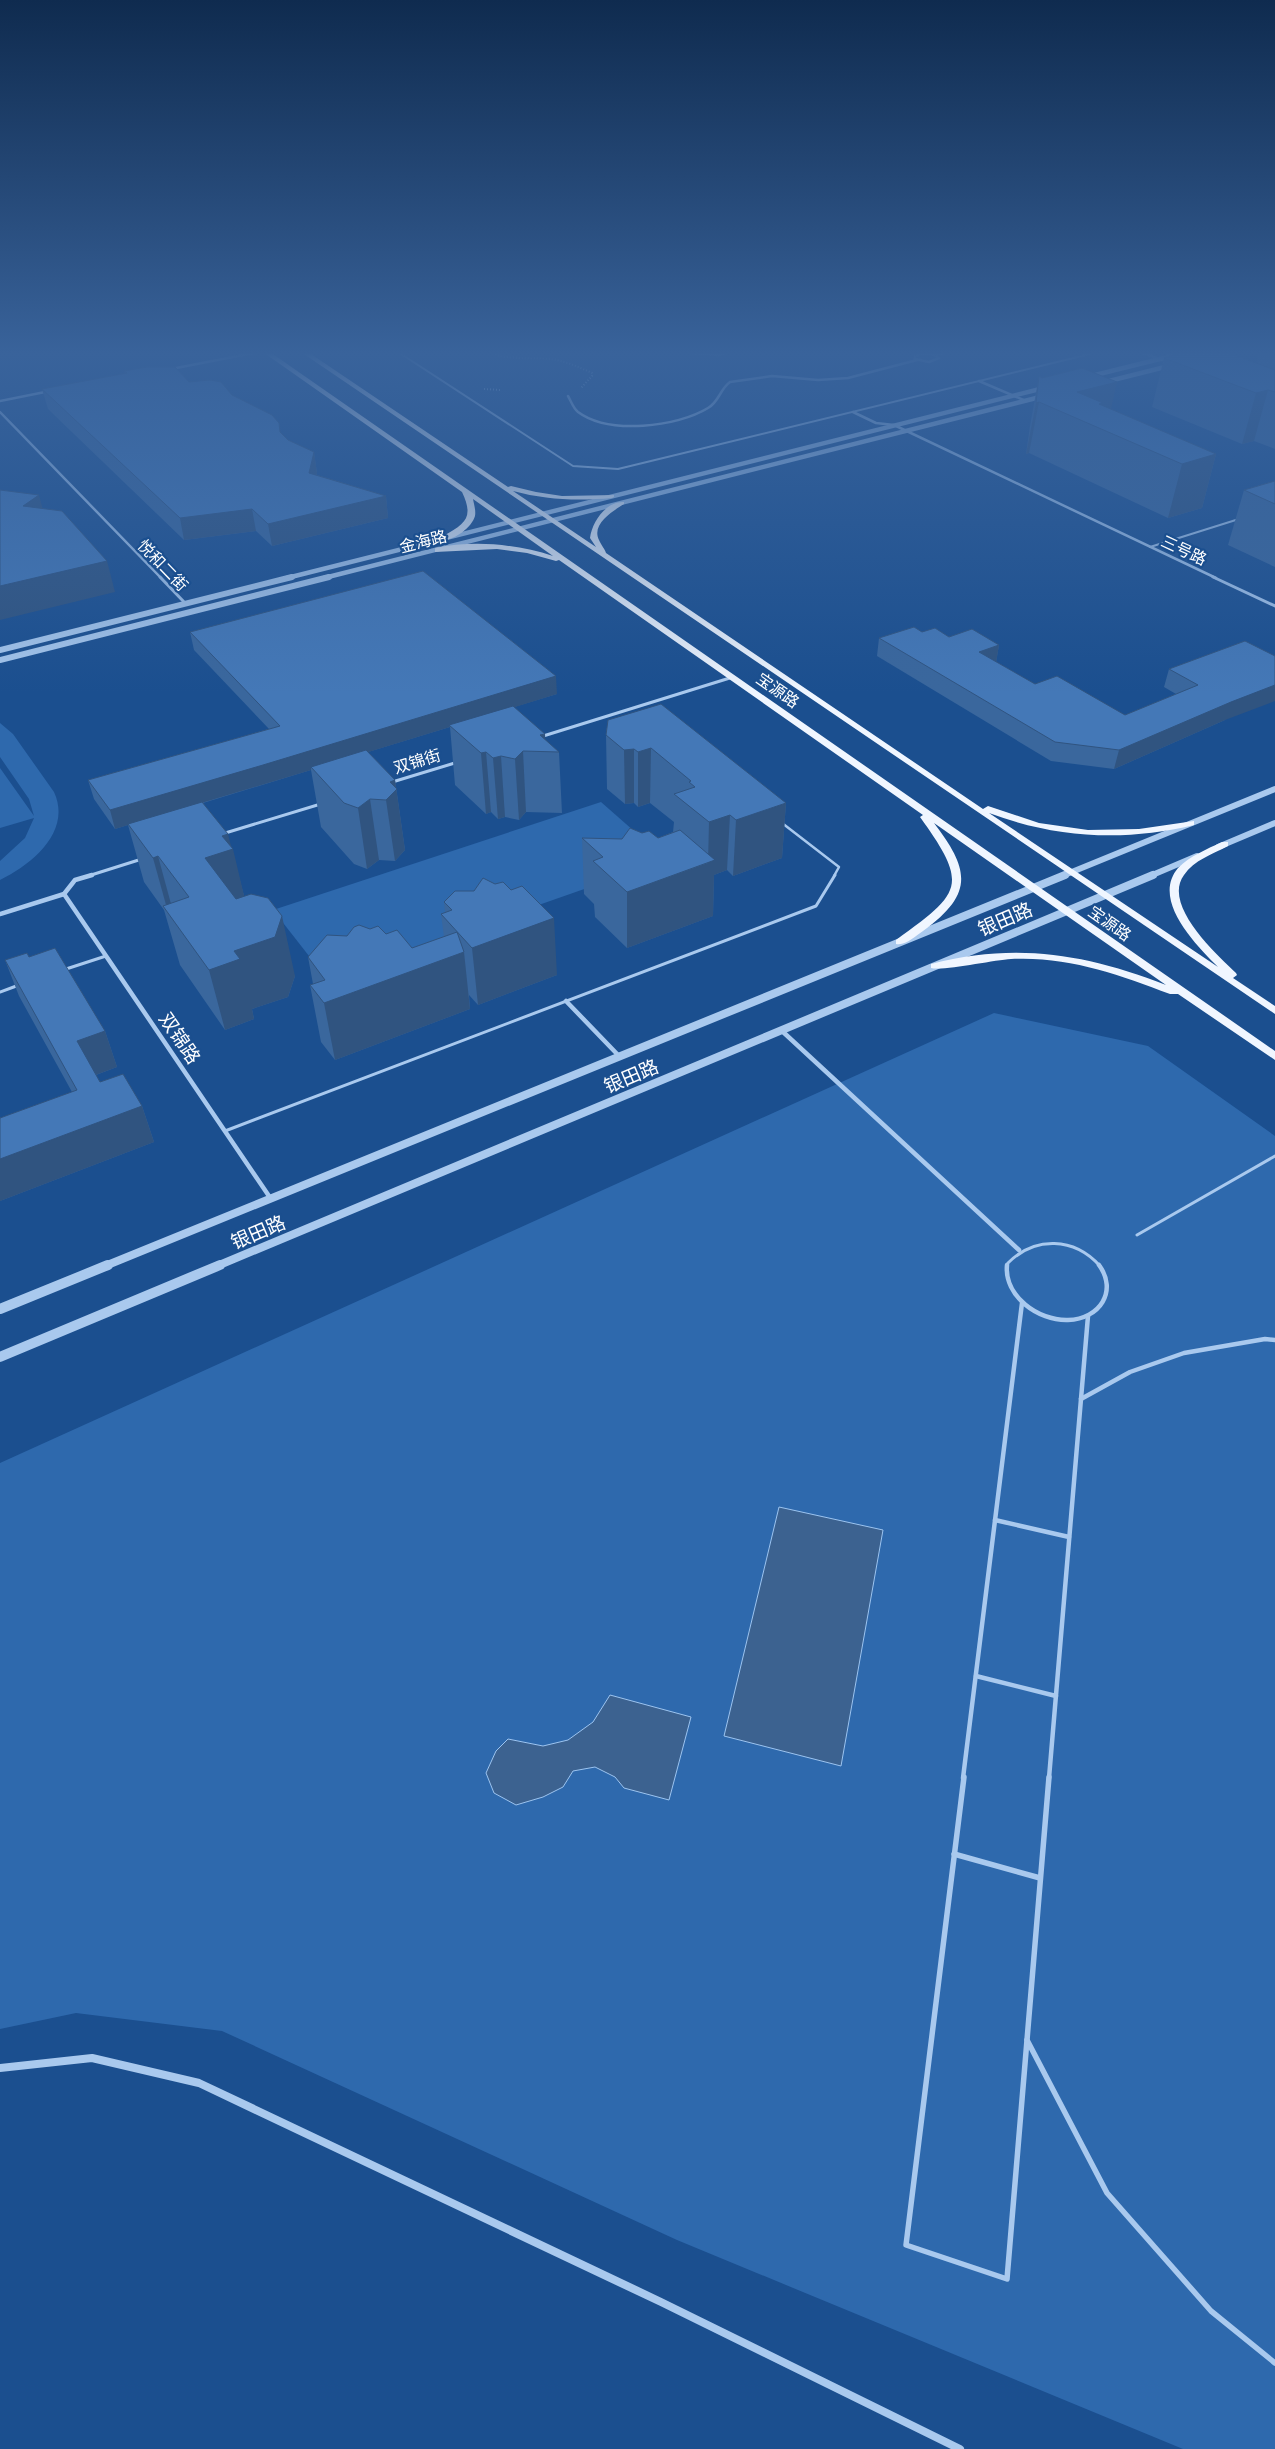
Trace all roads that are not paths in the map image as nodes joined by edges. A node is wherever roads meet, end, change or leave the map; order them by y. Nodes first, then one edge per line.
1 (51, 464) edge
2 (428, 464) edge
3 (470, 464) edge
4 (569, 464) edge
5 (637, 464) edge
6 (738, 464) edge
7 (775, 464) edge
8 (977, 464) edge
9 (487, 476) junction
10 (464, 489) junction
11 (612, 496) junction
12 (622, 503) junction
13 (542, 514) junction
14 (1239, 519) dead end
15 (552, 521) junction
16 (510, 522) junction
17 (520, 529) junction
18 (446, 538) junction
19 (1150, 547) junction
20 (438, 550) junction
21 (608, 558) junction
22 (570, 564) junction
23 (185, 603) junction
24 (1275, 606) edge
25 (0, 650) edge
26 (0, 660) edge
27 (733, 677) junction
28 (634, 708) junction
29 (640, 713) edge
30 (539, 737) edge
31 (463, 760) edge
32 (387, 784) edge
33 (1275, 789) edge
34 (960, 797) junction
35 (330, 801) edge
36 (916, 805) junction
37 (778, 820) dead end
38 (1191, 823) junction
39 (1275, 823) edge
40 (217, 836) edge
41 (1225, 844) junction
42 (150, 856) edge
43 (1071, 872) junction
44 (1033, 887) junction
45 (64, 894) junction
46 (1104, 895) junction
47 (1067, 911) junction
48 (0, 914) edge
49 (900, 942) junction
50 (106, 956) junction
51 (935, 966) junction
52 (62, 971) edge
53 (26, 982) edge
54 (0, 992) edge
55 (1195, 1000) junction
56 (566, 1001) junction
57 (1264, 1004) junction
58 (1275, 1011) edge
59 (782, 1031) junction
60 (618, 1056) junction
61 (1275, 1056) edge
62 (225, 1131) junction
63 (1275, 1156) edge
64 (271, 1198) junction
65 (1137, 1235) dead end
66 (1019, 1250) junction
67 (1022, 1303) junction
68 (0, 1309) edge
69 (1088, 1316) junction
70 (1275, 1340) edge
71 (0, 1357) edge
72 (1081, 1399) junction
73 (995, 1520) junction
74 (1069, 1537) junction
75 (976, 1676) junction
76 (1056, 1696) junction
77 (954, 1854) junction
78 (1040, 1878) junction
79 (1027, 2040) junction
80 (0, 2068) edge
81 (1275, 2363) edge
82 (960, 2449) edge

1 - 23 street, 悦和二街
2 - 10 main road, 宝源路
3 - 9 main road, 宝源路
4 - 5 lane
6 - 11 street, 金海路
7 - 12 street, 金海路
8 - 19 street, 三号路
9 - 11 main road
9 - 13 main road, 宝源路
10 - 16 main road, 宝源路
10 - 18 main road
11 - 13 street, 金海路
12 - 15 street, 金海路
12 - 21 main road
13 - 15 main road, 宝源路
13 - 16 street, 金海路
14 - 19 lane
15 - 17 street, 金海路
15 - 21 main road, 宝源路
16 - 17 main road, 宝源路
16 - 18 street, 金海路
17 - 20 street, 金海路
17 - 22 main road, 宝源路
18 - 23 street, 金海路
19 - 24 street, 三号路
20 - 22 main road
20 - 26 street, 金海路
21 - 34 main road, 宝源路
22 - 27 main road, 宝源路
23 - 25 street, 金海路
27 - 28 street
27 - 36 main road, 宝源路
28 - 29 lane
28 - 30 street
31 - 32 street, 双锦街
33 - 38 street, 银田路
34 - 38 main road
34 - 43 main road, 宝源路
35 - 40 street
36 - 44 main road, 宝源路
36 - 49 main road
37 - 56 lane
38 - 43 street, 银田路
39 - 41 street, 银田路
41 - 46 street, 银田路
41 - 57 main road
42 - 45 street
43 - 44 street, 银田路
43 - 46 main road, 宝源路
44 - 47 main road, 宝源路
44 - 49 street, 银田路
45 - 48 street
45 - 50 street, 双锦路
46 - 47 street, 银田路
46 - 57 main road, 宝源路
47 - 51 street, 银田路
47 - 55 main road, 宝源路
49 - 60 street, 银田路
50 - 52 lane
50 - 62 street, 双锦路
51 - 55 main road
51 - 59 street, 银田路
53 - 54 lane
55 - 61 main road, 宝源路
56 - 60 street
56 - 62 lane
57 - 58 main road, 宝源路
59 - 66 street
59 - 71 street, 银田路
60 - 64 street, 银田路
62 - 64 street, 双锦路
63 - 65 lane
64 - 68 street, 银田路
66 - 67 lane
66 - 69 lane
67 - 69 lane
67 - 73 lane
69 - 72 lane
70 - 72 lane
72 - 74 lane
73 - 74 lane
73 - 75 lane
74 - 76 lane
75 - 76 lane
75 - 77 lane
76 - 78 lane
77 - 78 lane
77 - 79 lane
78 - 79 lane
79 - 81 lane
80 - 82 street

